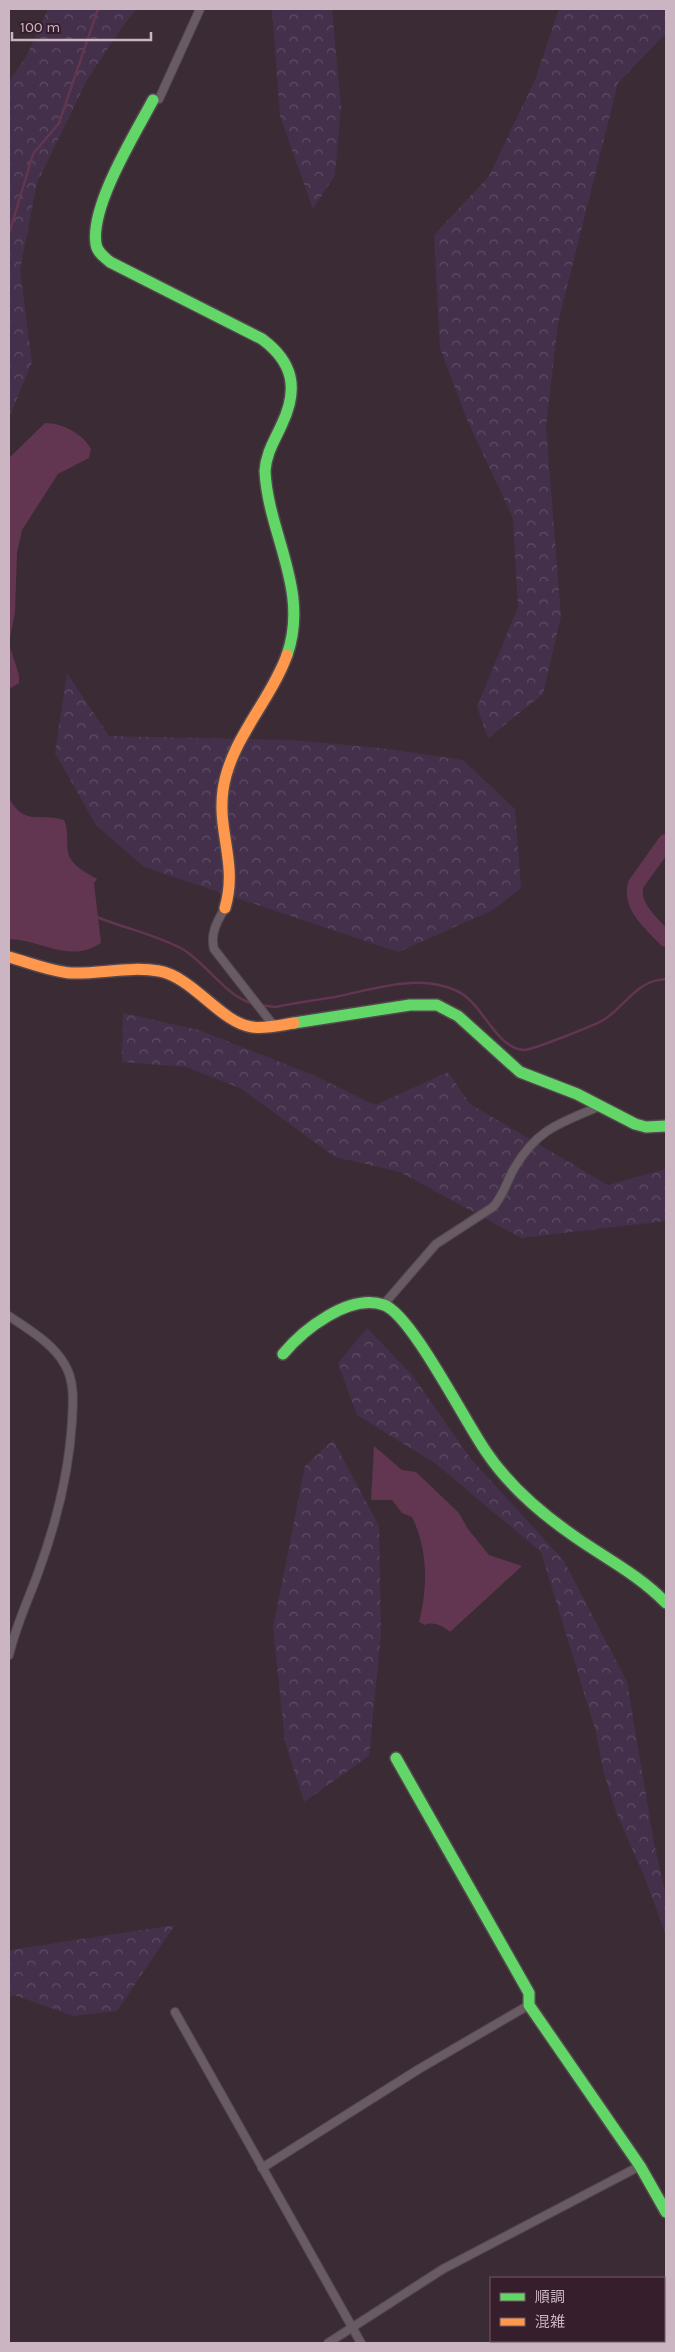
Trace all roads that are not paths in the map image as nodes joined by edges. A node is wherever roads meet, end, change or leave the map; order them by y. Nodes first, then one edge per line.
1 (200, 9) edge
2 (153, 100) joint
3 (225, 908) joint
4 (9, 957) edge
5 (274, 1026) junction
6 (600, 1106) junction
7 (666, 1126) edge
8 (384, 1304) junction
9 (9, 1316) edge
10 (283, 1354) dead end
11 (666, 1603) edge
12 (9, 1655) edge
13 (396, 1758) dead end
14 (529, 2004) junction
15 (175, 2012) dead end
16 (640, 2166) junction
17 (262, 2168) junction
18 (666, 2212) edge
19 (352, 2327) junction
20 (328, 2343) edge
21 (361, 2343) edge

1 - 2 street
2 - 3 street
3 - 5 street
4 - 5 street
5 - 6 street
6 - 7 street
6 - 8 street
8 - 10 street
8 - 11 street
9 - 12 street
13 - 14 street
14 - 16 street
14 - 17 street
15 - 17 street
16 - 18 street
16 - 19 street
17 - 19 street
19 - 20 street
19 - 21 street

